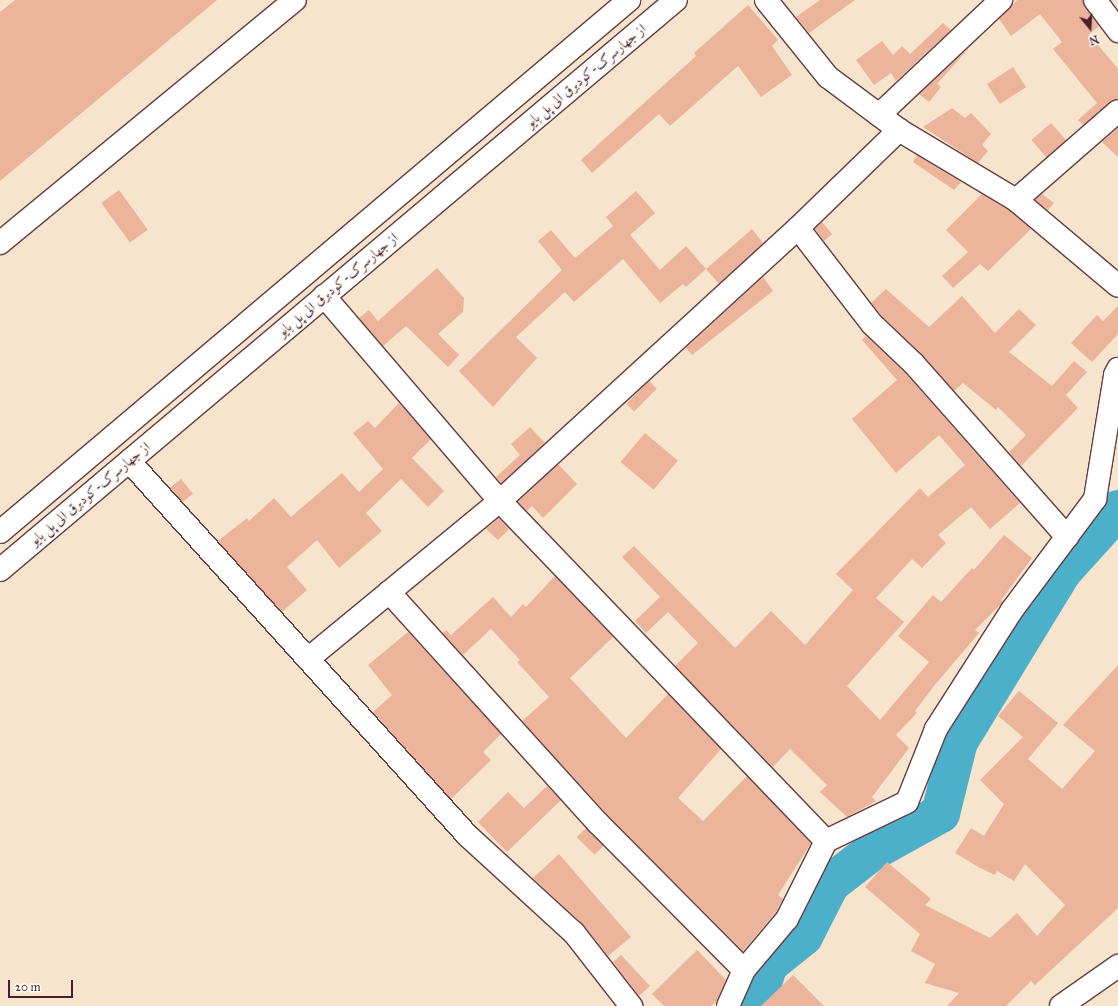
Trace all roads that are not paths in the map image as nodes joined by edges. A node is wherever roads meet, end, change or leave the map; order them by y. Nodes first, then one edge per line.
1 (295, 0) edge
2 (676, 0) edge
3 (766, 0) edge
4 (1001, 0) edge
5 (1096, 0) edge
6 (627, 1) edge
7 (646, 26) junction
8 (1118, 31) edge
9 (1118, 110) edge
10 (879, 115) junction
11 (899, 130) junction
12 (1016, 200) junction
13 (798, 228) junction
14 (0, 243) edge
15 (1118, 286) edge
16 (324, 296) junction
17 (1118, 370) edge
18 (129, 461) junction
19 (500, 501) junction
20 (0, 532) edge
21 (1067, 536) junction
22 (0, 570) edge
23 (389, 592) junction
24 (308, 659) junction
25 (826, 841) junction
26 (1118, 966) edge
27 (744, 970) junction
28 (631, 1006) edge
29 (728, 1006) edge
30 (1061, 1006) edge

1 - 14 street
2 - 7 street, از جهارسرک-کودبرق الی پل بایو
3 - 10 street
4 - 10 street
5 - 8 street
6 - 7 street
6 - 20 street, از جهارسرک-کودبرق الی پل بایو
7 - 16 street, از جهارسرک-کودبرق الی پل بایو
9 - 12 street
10 - 11 street
11 - 12 street
11 - 13 street
12 - 15 street
13 - 19 street
13 - 21 street
16 - 18 street, از جهارسرک-کودبرق الی پل بایو
16 - 19 street
17 - 21 street
18 - 22 street, از جهارسرک-کودبرق الی پل بایو
18 - 24 street
19 - 23 street
19 - 25 street
21 - 25 street
23 - 24 street
23 - 27 street
24 - 28 street
25 - 27 street
26 - 30 street
27 - 29 street

